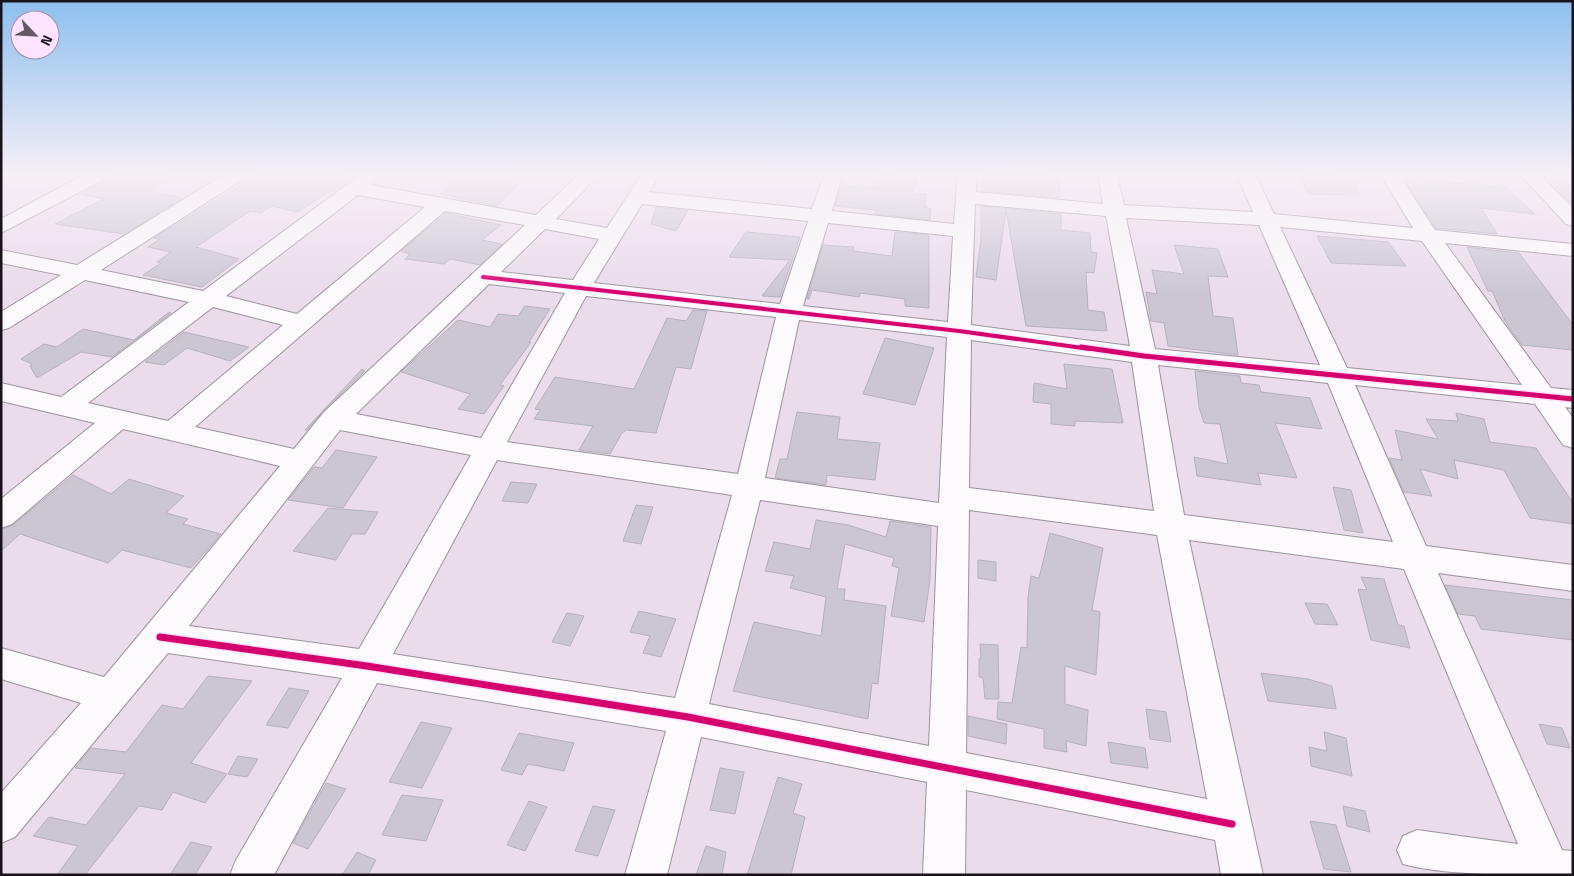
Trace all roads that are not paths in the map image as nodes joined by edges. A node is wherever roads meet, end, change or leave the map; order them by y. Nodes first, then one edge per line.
1 (27, 213) edge
2 (176, 213) edge
3 (321, 213) edge
4 (431, 213) edge
5 (490, 213) edge
6 (550, 213) edge
7 (626, 213) edge
8 (791, 213) edge
9 (822, 213) edge
10 (965, 213) edge
11 (1114, 213) edge
12 (1149, 213) edge
13 (1262, 213) edge
14 (1414, 213) edge
15 (821, 216) junction
16 (1265, 219) junction
17 (540, 222) junction
18 (1, 227) edge
19 (964, 231) junction
20 (612, 235) junction
21 (1428, 236) junction
22 (1573, 250) edge
23 (3, 257) edge
24 (81, 272) junction
25 (483, 277) junction
26 (579, 288) junction
27 (208, 299) junction
28 (789, 313) junction
29 (302, 322) junction
30 (1, 323) edge
31 (959, 331) junction
32 (1144, 356) junction
33 (1338, 377) junction
34 (1, 392) edge
35 (1544, 396) junction
36 (1573, 399) edge
37 (65, 407) junction
38 (118, 419) junction
39 (334, 420) junction
40 (173, 431) junction
41 (1573, 438) edge
42 (489, 449) junction
43 (301, 461) junction
44 (749, 487) junction
45 (954, 507) junction
46 (1, 516) edge
47 (1171, 527) junction
48 (1416, 556) junction
49 (1573, 578) edge
50 (160, 637) junction
51 (1, 663) edge
52 (367, 666) junction
53 (110, 695) junction
54 (688, 717) junction
55 (947, 768) junction
56 (1, 823) edge
57 (1232, 824) junction
58 (1417, 850) dead end
59 (1558, 872) edge
60 (251, 875) edge
61 (646, 875) edge
62 (944, 875) edge
63 (1242, 875) edge

1 - 18 street
2 - 24 street
3 - 27 street
4 - 29 street
5 - 17 street
6 - 17 street
7 - 20 street
8 - 15 street
9 - 15 street
10 - 19 street
11 - 32 street
12 - 16 street
13 - 16 street
14 - 21 street
15 - 19 street
15 - 28 street
16 - 21 street
16 - 33 street
17 - 20 street
17 - 25 street
19 - 31 street
20 - 26 street
21 - 22 street
21 - 35 street
23 - 24 street
24 - 27 street
24 - 30 street
25 - 26 street
25 - 39 street
26 - 28 street
26 - 42 street
27 - 29 street
27 - 37 street
28 - 31 street
28 - 44 street
29 - 40 street
31 - 32 street
31 - 45 street
32 - 33 street
32 - 47 street
33 - 35 street
33 - 48 street
34 - 37 street
35 - 36 street
35 - 41 street
37 - 38 street
38 - 40 street
38 - 46 street
39 - 42 street
39 - 43 street
40 - 43 street
42 - 44 street
42 - 52 street
43 - 50 street
44 - 45 street
44 - 54 street
45 - 47 street
45 - 55 street
47 - 48 street
47 - 57 street
48 - 49 street
48 - 59 street
50 - 52 street
50 - 53 street
51 - 53 street
52 - 54 street
52 - 60 street
53 - 56 street
54 - 55 street
54 - 61 street
55 - 57 street
55 - 62 street
57 - 63 street
58 - 59 street

